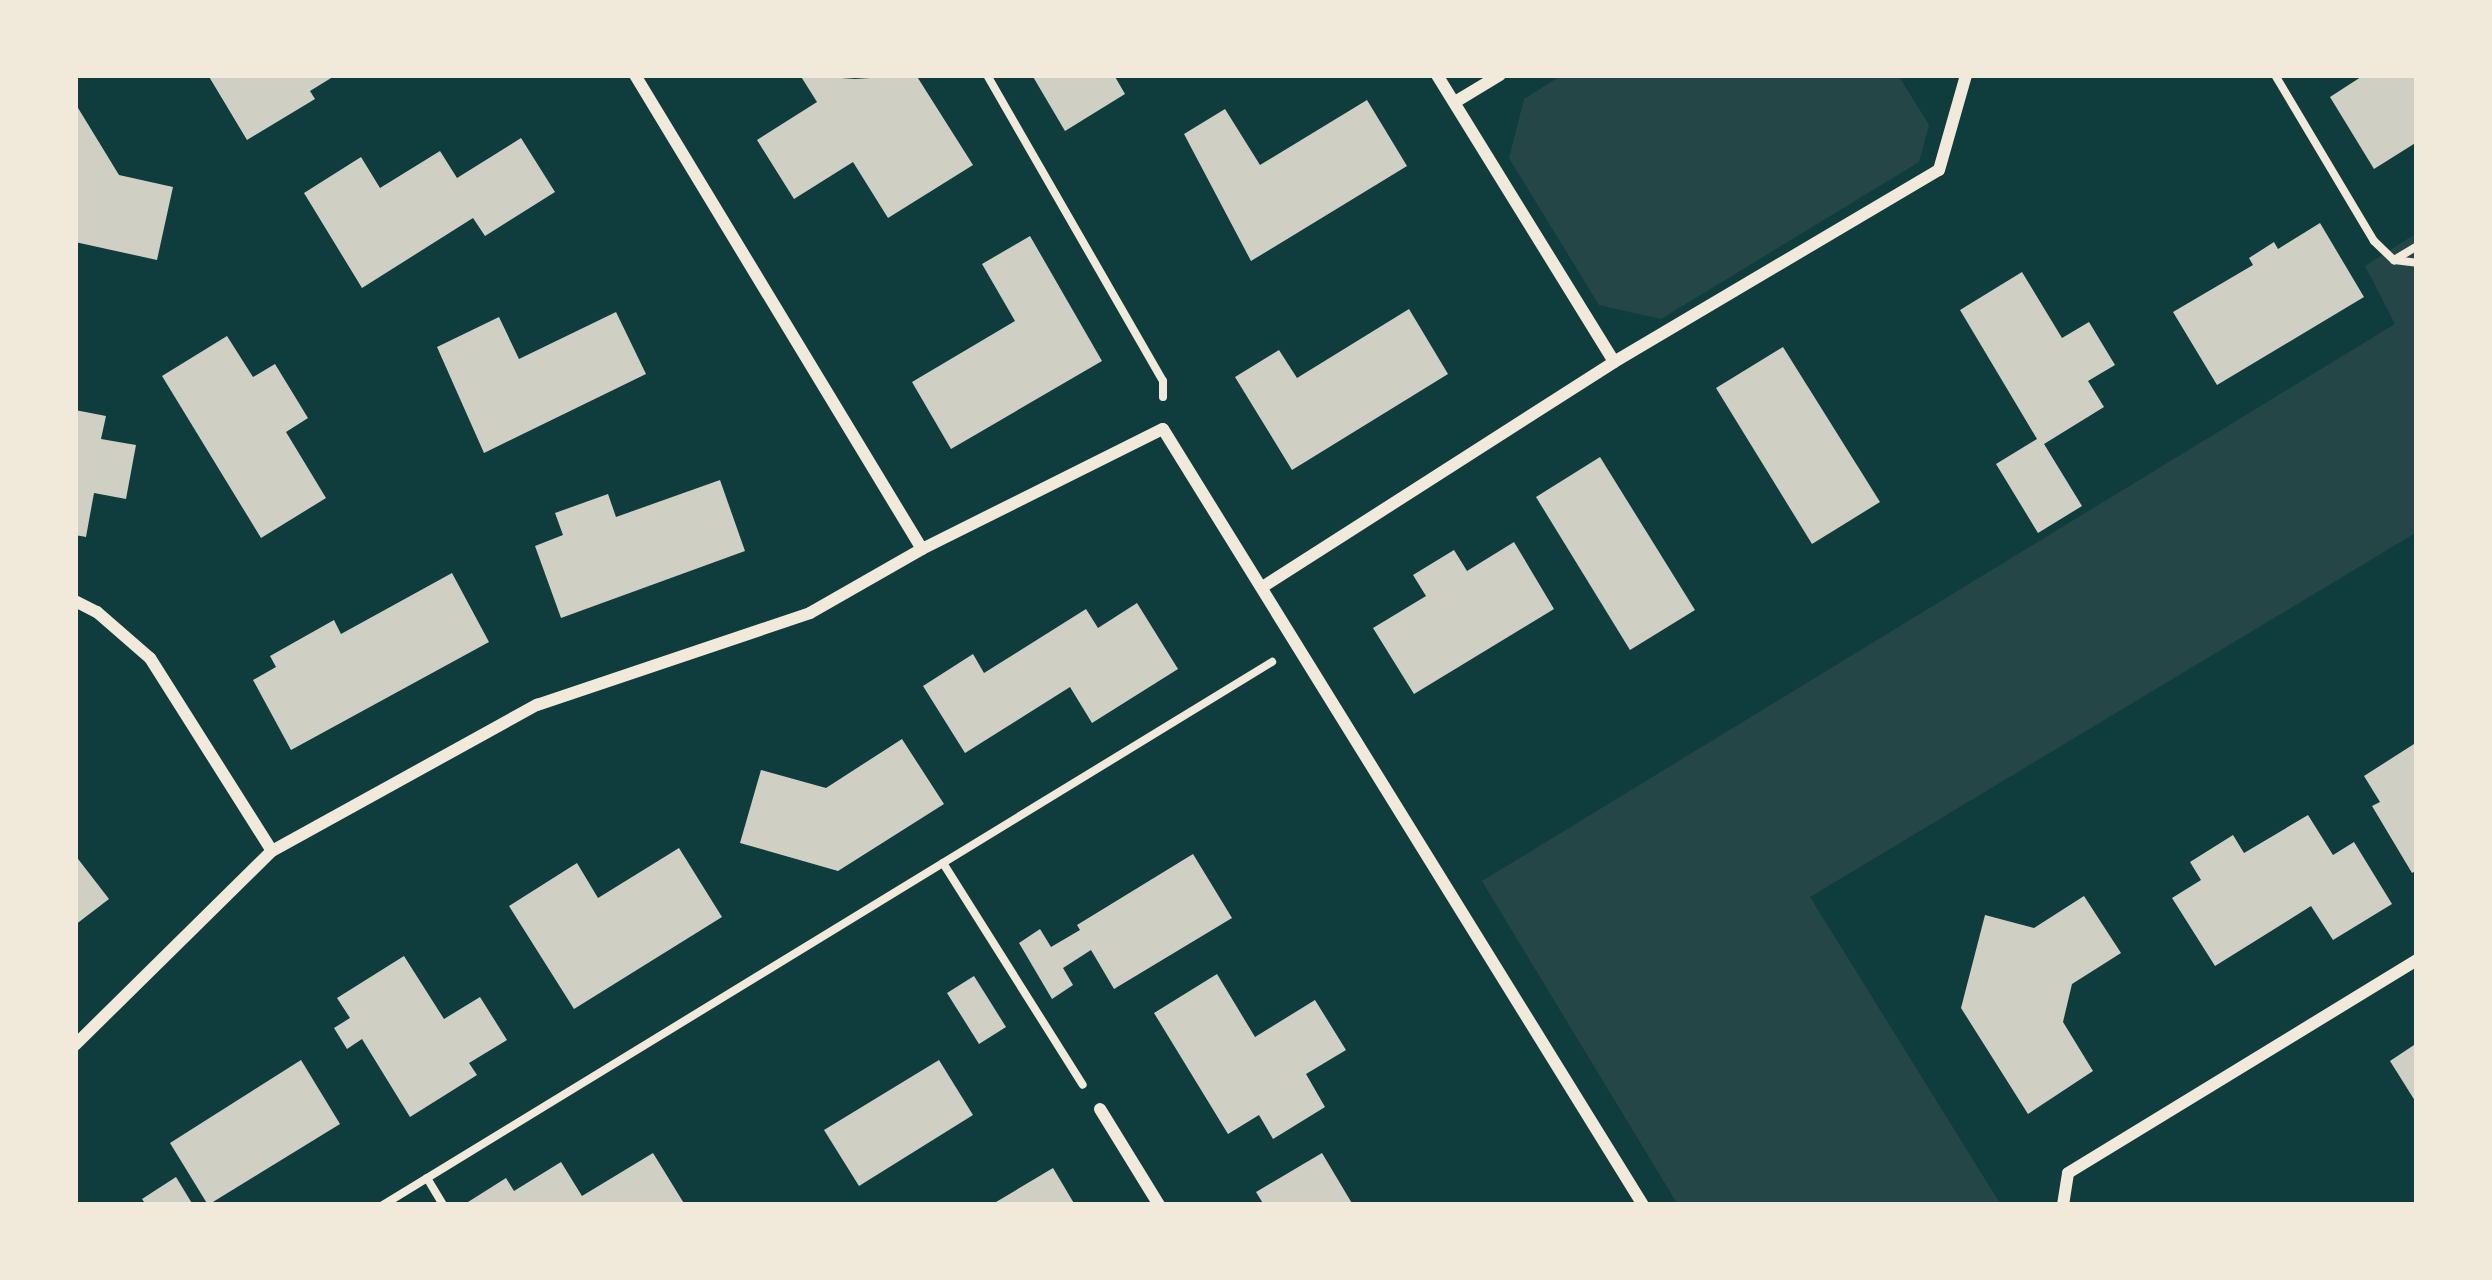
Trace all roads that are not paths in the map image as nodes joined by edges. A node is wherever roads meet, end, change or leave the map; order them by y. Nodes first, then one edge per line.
1 (634, 75) edge
2 (1437, 75) edge
3 (1500, 75) edge
4 (1966, 75) edge
5 (1455, 102) junction
6 (1614, 362) junction
7 (922, 548) junction
8 (1264, 586) junction
9 (75, 601) edge
10 (272, 850) junction
11 (2417, 960) edge
12 (75, 1045) edge
13 (1100, 1109) road end
14 (1159, 1205) edge
15 (1643, 1205) edge
16 (2063, 1205) edge

1 - 7 street
2 - 5 street
3 - 5 street
4 - 6 street
5 - 6 street
6 - 8 street
7 - 8 street
7 - 10 street
8 - 15 street
9 - 10 street
10 - 12 street
11 - 16 street
13 - 14 street

